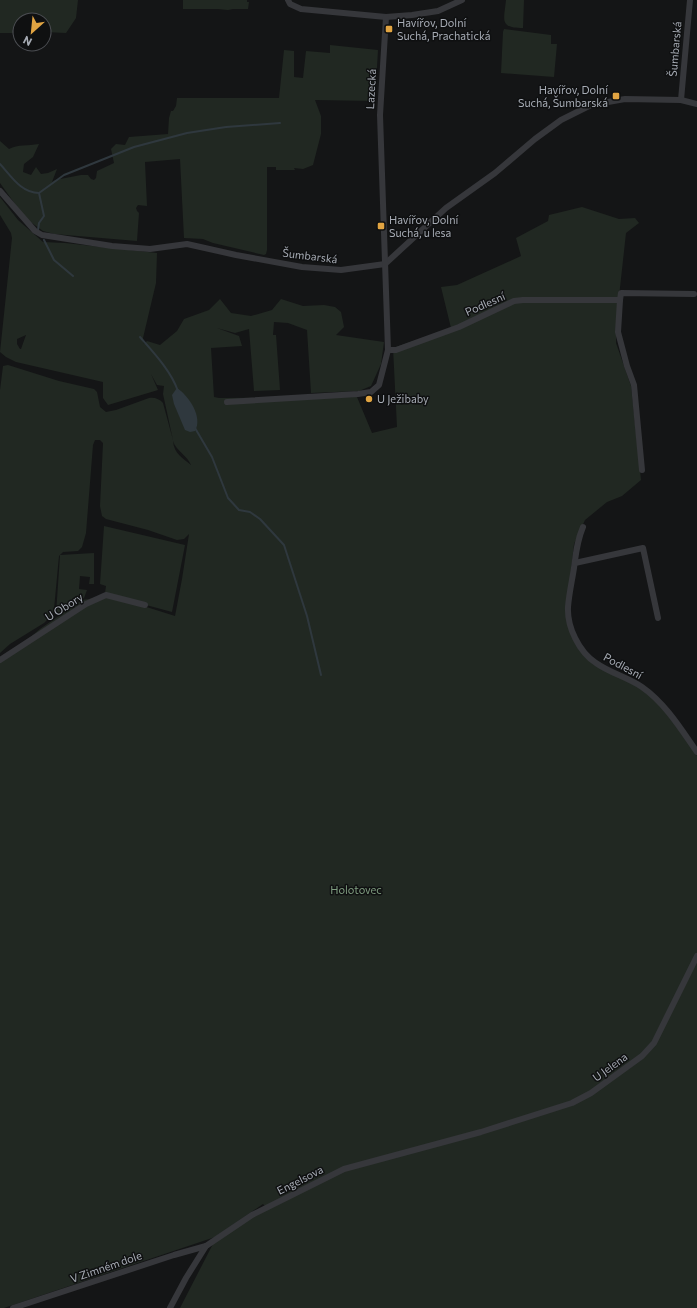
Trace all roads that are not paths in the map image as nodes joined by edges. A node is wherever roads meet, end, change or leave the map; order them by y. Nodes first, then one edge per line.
1 (288, 0) edge
2 (462, 0) edge
3 (690, 0) edge
4 (386, 17) junction
5 (681, 100) junction
6 (697, 104) edge
7 (0, 191) edge
8 (384, 264) junction
9 (694, 294) dead end
10 (620, 300) junction
11 (388, 350) junction
12 (227, 402) dead end
13 (642, 470) dead end
14 (583, 527) dead end
15 (575, 563) junction
16 (145, 605) dead end
17 (658, 618) dead end
18 (0, 660) edge
19 (697, 752) edge
20 (697, 956) edge
21 (481, 1132) joint
22 (206, 1246) junction
23 (13, 1308) edge
24 (170, 1308) edge

1 - 4 street
2 - 4 street
3 - 5 street, Šumbarská
4 - 8 street, Lazecká
5 - 6 street
5 - 8 street
7 - 8 street, Šumbarská
8 - 11 street, Lazecká
9 - 10 street, Podlesní
10 - 11 street, Podlesní
10 - 13 street
11 - 12 street, Lazecká
14 - 15 street, Podlesní
15 - 17 street
15 - 19 street, Podlesní
16 - 18 street, U Obory
20 - 21 street, U Jelena
21 - 22 street, Engelsova
22 - 23 street, V Zimném dole
22 - 24 street, Engelsova

